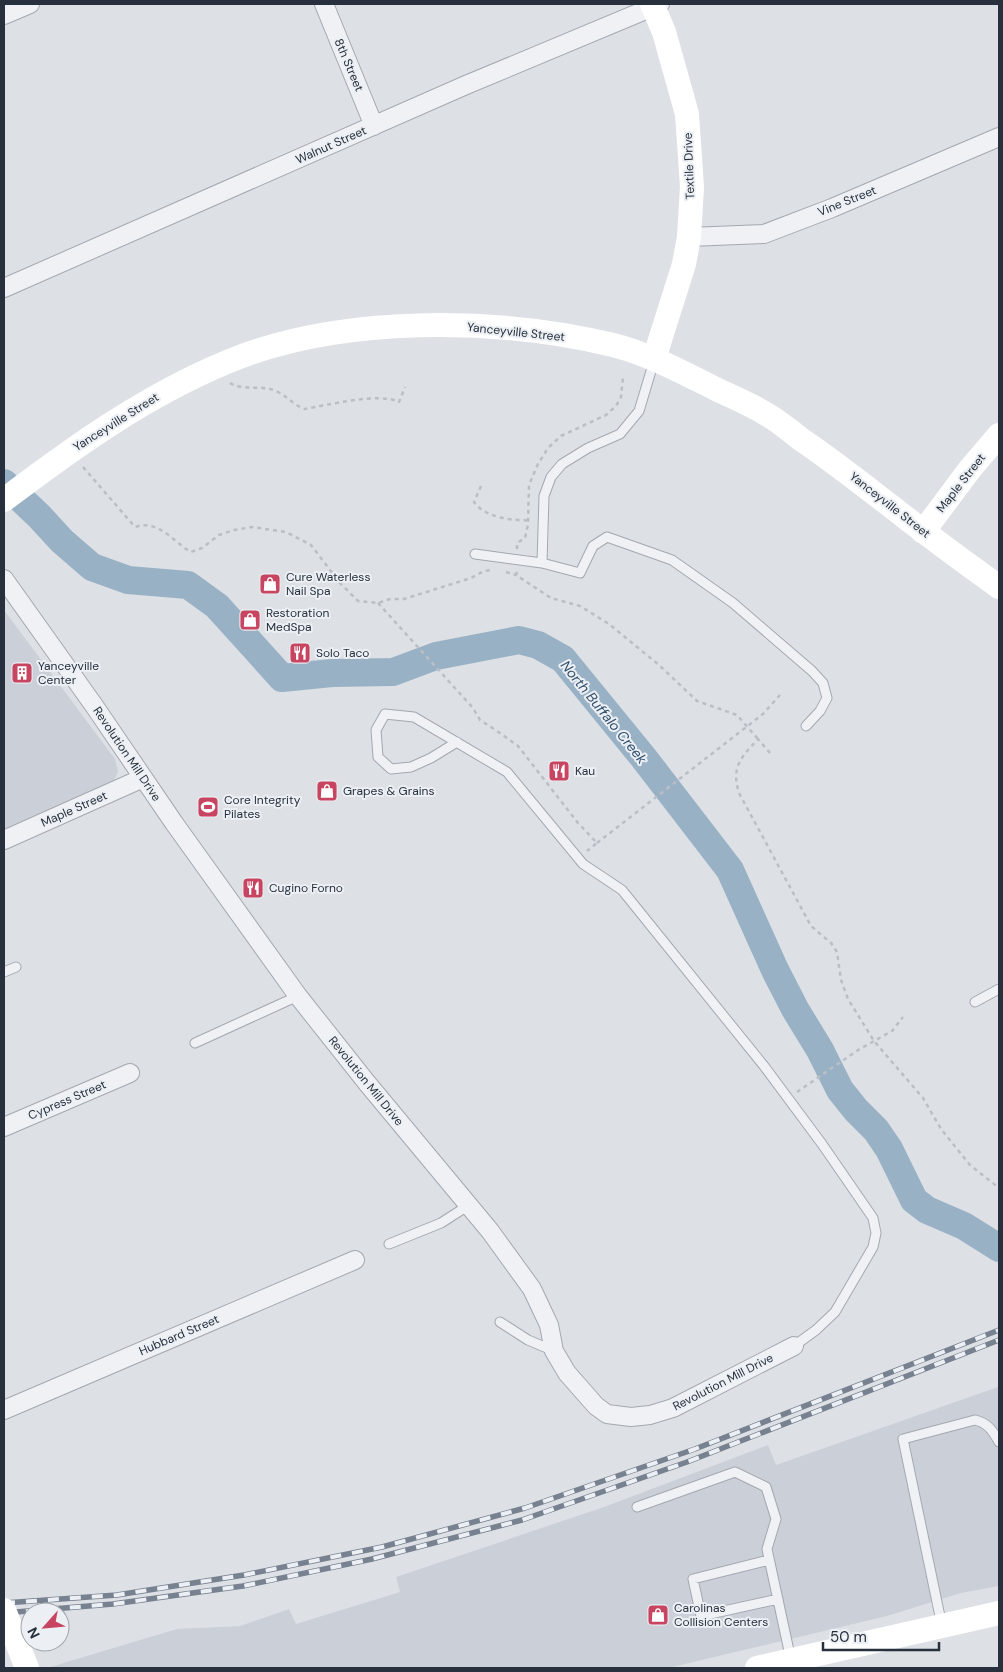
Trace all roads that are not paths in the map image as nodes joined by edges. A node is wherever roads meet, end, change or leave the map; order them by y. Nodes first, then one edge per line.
1 (30, 4) edge
2 (324, 4) edge
3 (655, 5) edge
4 (4, 15) edge
5 (374, 126) junction
6 (999, 137) edge
7 (688, 237) junction
8 (4, 288) edge
9 (654, 359) junction
10 (999, 436) edge
11 (4, 500) edge
12 (923, 532) junction
13 (475, 554) dead end
14 (542, 563) junction
15 (4, 579) edge
16 (999, 588) edge
17 (806, 726) dead end
18 (457, 742) junction
19 (144, 778) junction
20 (4, 840) edge
21 (16, 967) dead end
22 (4, 972) edge
23 (999, 989) edge
24 (298, 996) junction
25 (975, 1002) dead end
26 (195, 1043) dead end
27 (130, 1073) dead end
28 (4, 1127) edge
29 (469, 1205) junction
30 (389, 1244) dead end
31 (354, 1260) dead end
32 (500, 1322) dead end
33 (794, 1346) joint
34 (554, 1351) junction
35 (4, 1410) edge
36 (999, 1442) edge
37 (637, 1508) dead end
38 (769, 1560) junction
39 (778, 1599) junction
40 (4, 1610) edge
41 (999, 1613) edge
42 (942, 1626) junction
43 (799, 1662) edge
44 (27, 1668) edge
45 (757, 1668) edge

1 - 4 street
2 - 5 street, 8th Street
3 - 5 street, Walnut Street
3 - 7 main road, Textile Drive
5 - 8 street, Walnut Street
6 - 7 street, Vine Street
7 - 9 main road, Textile Drive
9 - 11 main road, Yanceyville Street
9 - 12 main road, Yanceyville Street
9 - 14 lane
10 - 12 main road, Maple Street
12 - 16 main road, Yanceyville Street
13 - 14 lane
14 - 17 lane
15 - 19 street, Revolution Mill Drive
18 - 18 lane
18 - 33 lane
19 - 20 street, Maple Street
19 - 24 street, Revolution Mill Drive
21 - 22 lane
23 - 25 lane
24 - 26 lane
24 - 29 street, Revolution Mill Drive
27 - 28 street, Cypress Street
29 - 30 lane
29 - 34 street, Revolution Mill Drive
31 - 35 street, Hubbard Street
32 - 34 lane
33 - 34 street, Revolution Mill Drive
36 - 42 lane
37 - 38 lane
38 - 39 lane
38 - 39 lane
39 - 43 lane
40 - 44 main road, bridge
41 - 42 main road
42 - 43 main road
43 - 45 main road

